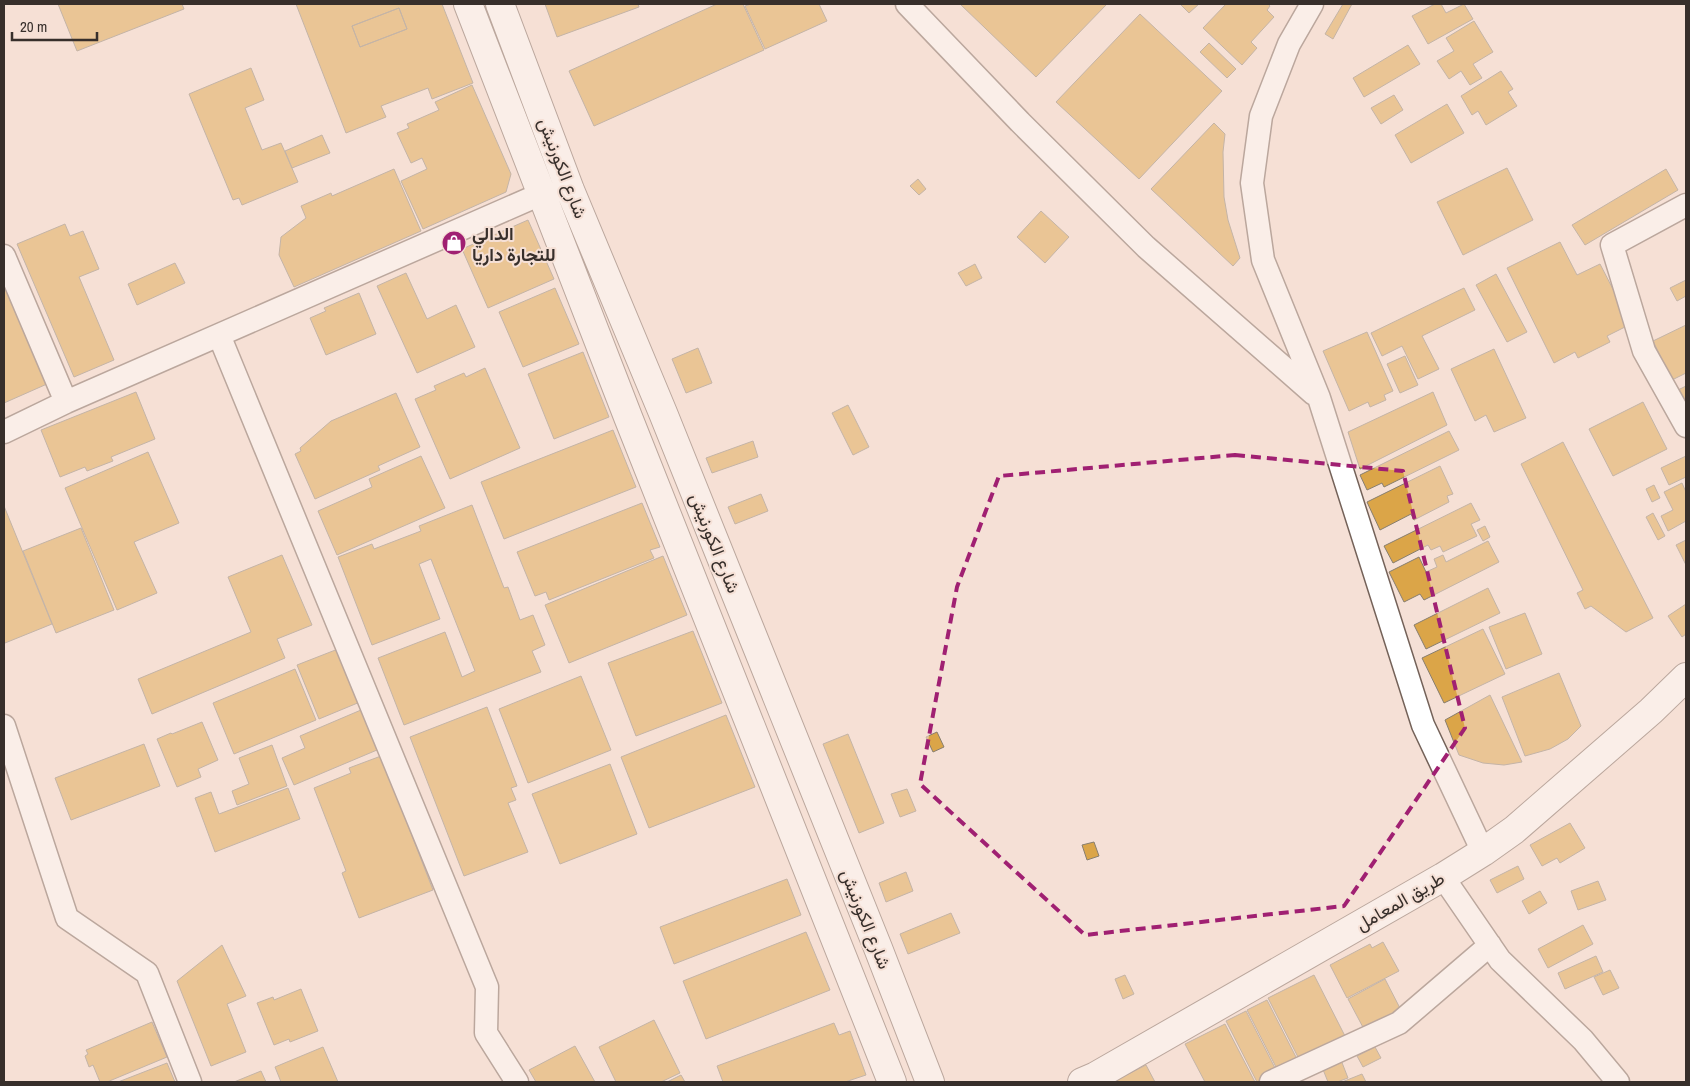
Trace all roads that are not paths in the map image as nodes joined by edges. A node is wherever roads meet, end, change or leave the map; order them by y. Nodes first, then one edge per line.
1 (468, 4) edge
2 (500, 4) edge
3 (907, 4) edge
4 (1312, 4) edge
5 (542, 194) junction
6 (1686, 205) edge
7 (4, 256) edge
8 (220, 335) junction
9 (1319, 398) junction
10 (66, 402) junction
11 (1686, 426) edge
12 (4, 432) edge
13 (1686, 677) edge
14 (4, 726) edge
15 (9, 765) edge
16 (1483, 852) junction
17 (1443, 877) junction
18 (1490, 944) junction
19 (190, 1082) edge
20 (517, 1082) edge
21 (892, 1082) edge
22 (930, 1082) edge
23 (1082, 1082) edge
24 (1271, 1082) edge
25 (1618, 1082) edge

1 - 5 main road, شارع الكورنيش
2 - 22 main road, شارع الكورنيش
3 - 9 street
4 - 9 street
5 - 8 street
5 - 21 main road, شارع الكورنيش
6 - 11 street
7 - 10 street
8 - 10 street
8 - 20 street
9 - 16 street
10 - 12 street
13 - 16 main road, طريق المعامل
14 - 15 street
15 - 19 street
16 - 17 main road, طريق المعامل
17 - 18 street
17 - 23 main road, طريق المعامل
18 - 24 street
18 - 25 street

